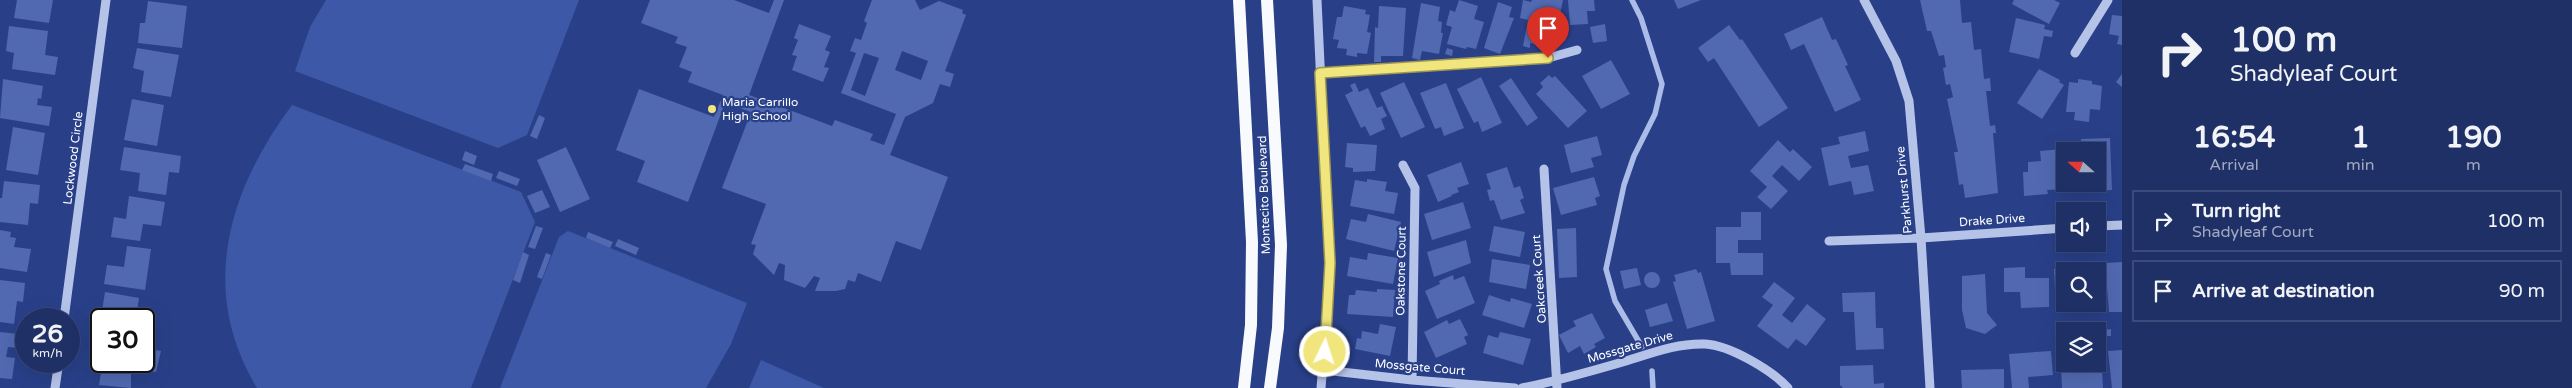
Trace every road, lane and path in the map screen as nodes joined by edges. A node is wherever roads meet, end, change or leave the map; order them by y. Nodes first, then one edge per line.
1 (106, 0) edge
2 (1239, 0) edge
3 (1267, 0) edge
4 (1317, 0) edge
5 (1864, 0) edge
6 (2108, 0) edge
7 (1577, 50) dead end
8 (2075, 53) dead end
9 (1320, 73) junction
10 (1403, 165) dead end
11 (1544, 169) dead end
12 (2122, 225) edge
13 (2106, 226) edge
14 (2056, 229) edge
15 (1921, 238) junction
16 (1829, 241) dead end
17 (65, 308) edge
18 (1324, 370) junction
19 (57, 373) edge
20 (1412, 380) junction
21 (1557, 384) edge
22 (55, 388) edge
23 (1244, 388) edge
24 (1270, 388) edge
25 (1321, 388) edge
26 (1515, 388) edge
27 (1522, 388) edge
28 (1788, 388) edge
29 (1930, 388) edge

1 - 17 street, Lockwood Circle
2 - 23 main road, Montecito Boulevard
3 - 24 main road, Montecito Boulevard
4 - 9 street
5 - 15 street, Parkhurst Drive
6 - 8 street
7 - 9 street
9 - 18 street
10 - 20 street, Oakstone Court
11 - 21 street, Oakcreek Court
12 - 13 street
14 - 15 street, Drake Drive
15 - 16 street, Drake Drive
15 - 29 street, Parkhurst Drive
18 - 20 street, Mossgate Court
18 - 25 street
19 - 22 street
20 - 26 street, Mossgate Court
21 - 27 street
21 - 28 street, Mossgate Drive

